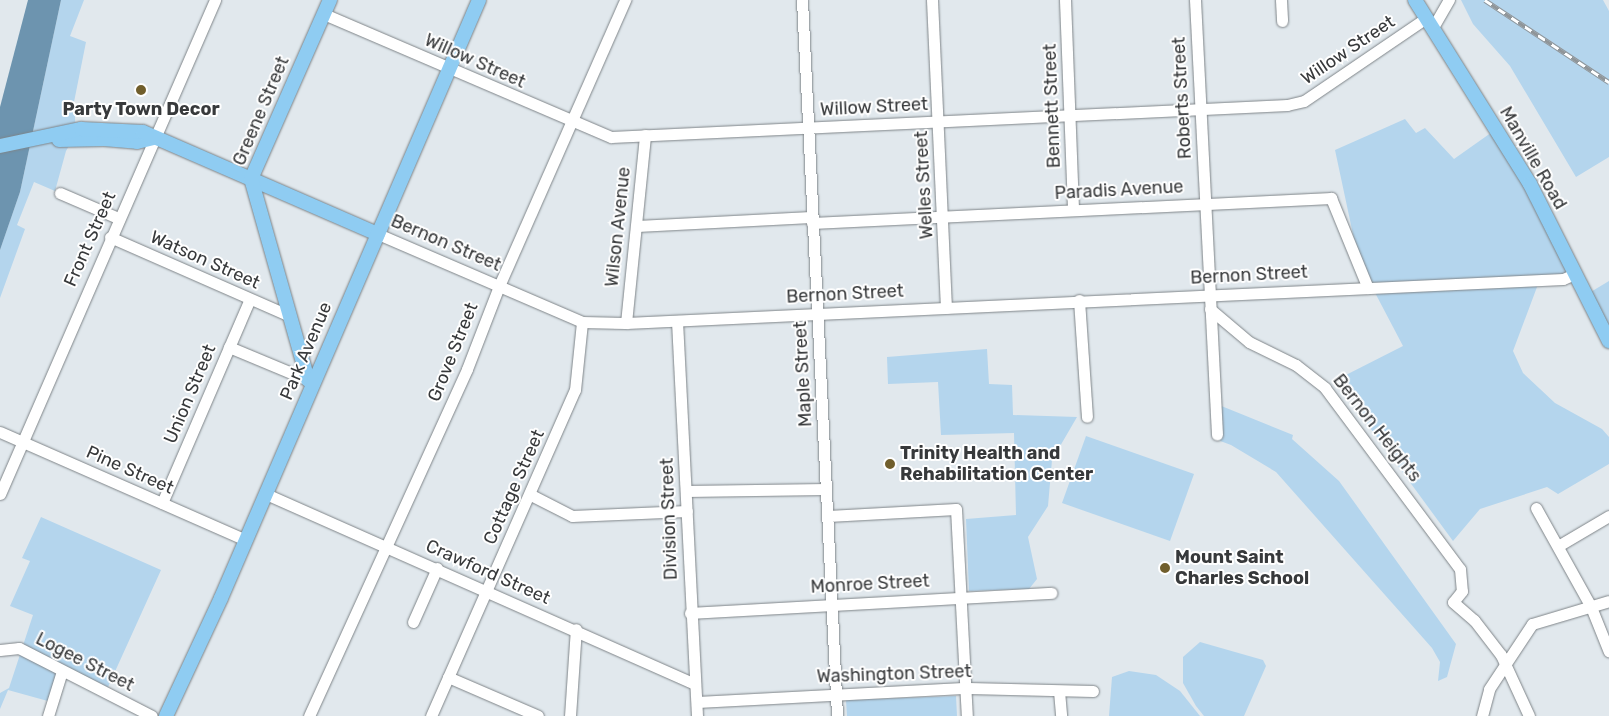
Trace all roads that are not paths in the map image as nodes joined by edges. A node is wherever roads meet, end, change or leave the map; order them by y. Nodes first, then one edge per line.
1 (214, 0) edge
2 (330, 0) edge
3 (479, 0) edge
4 (625, 0) edge
5 (802, 0) edge
6 (932, 0) edge
7 (1065, 0) edge
8 (1195, 0) edge
9 (1281, 0) edge
10 (1415, 0) edge
11 (1449, 0) edge
12 (324, 14) junction
13 (1282, 21) dead end
14 (1429, 23) junction
15 (449, 70) junction
16 (1200, 108) junction
17 (1070, 115) junction
18 (938, 121) junction
19 (572, 122) junction
20 (808, 128) junction
21 (645, 135) junction
22 (153, 138) junction
23 (0, 146) edge
24 (251, 178) junction
25 (60, 193) dead end
26 (1205, 203) junction
27 (1073, 210) junction
28 (943, 217) junction
29 (118, 218) junction
30 (811, 220) junction
31 (637, 226) junction
32 (378, 234) junction
33 (110, 237) junction
34 (1575, 274) junction
35 (499, 286) junction
36 (1368, 288) junction
37 (1209, 296) junction
38 (250, 299) junction
39 (1079, 300) junction
40 (946, 308) junction
41 (1210, 309) junction
42 (288, 314) junction
43 (818, 314) junction
44 (676, 321) junction
45 (582, 322) junction
46 (626, 323) junction
47 (1609, 341) edge
48 (229, 347) junction
49 (310, 381) junction
50 (1087, 417) dead end
51 (0, 432) edge
52 (1217, 434) dead end
53 (22, 442) junction
54 (826, 489) junction
55 (686, 491) junction
56 (0, 494) edge
57 (266, 494) junction
58 (530, 494) junction
59 (162, 503) junction
60 (1536, 508) dead end
61 (687, 511) junction
62 (828, 516) junction
63 (1609, 516) edge
64 (246, 540) junction
65 (384, 545) junction
66 (1558, 546) junction
67 (437, 568) junction
68 (487, 590) junction
69 (1051, 593) dead end
70 (962, 597) junction
71 (1609, 601) edge
72 (831, 604) junction
73 (1591, 607) junction
74 (690, 613) junction
75 (413, 622) dead end
76 (576, 629) junction
77 (0, 650) edge
78 (1609, 652) edge
79 (1502, 661) junction
80 (62, 671) junction
81 (448, 677) junction
82 (695, 684) junction
83 (968, 688) junction
84 (1093, 690) dead end
85 (1059, 691) junction
86 (836, 694) junction
87 (696, 702) junction
88 (48, 716) edge
89 (152, 716) edge
90 (166, 716) edge
91 (309, 716) edge
92 (431, 716) edge
93 (538, 716) edge
94 (570, 716) edge
95 (697, 716) edge
96 (837, 716) edge
97 (968, 716) edge
98 (1061, 716) edge
99 (1482, 716) edge
100 (1530, 716) edge

1 - 22 street, Front Street
2 - 12 main road, Greene Street
3 - 15 main road, Park Avenue
4 - 19 street, Grove Street
5 - 20 street, Maple Street
6 - 18 street, Welles Street
7 - 17 street, Bennett Street
8 - 16 street, Roberts Street
9 - 13 street
10 - 14 main road, Manville Road
11 - 14 street
12 - 15 street, Willow Street
12 - 24 main road, Greene Street
14 - 16 street, Willow Street
14 - 34 main road, Manville Road
15 - 19 street, Willow Street
15 - 32 main road, Park Avenue
16 - 17 street, Willow Street
16 - 26 street, Roberts Street
17 - 18 street, Willow Street
17 - 27 street, Bennett Street
18 - 20 street, Willow Street
18 - 28 street, Welles Street
19 - 21 street, Willow Street
19 - 35 street, Grove Street
20 - 21 street, Willow Street
20 - 30 street, Maple Street
21 - 31 street, Wilson Avenue
22 - 23 main road
22 - 24 main road, Bernon Street
22 - 29 street, Front Street
24 - 32 main road, Bernon Street
24 - 42 main road, Greene Street
25 - 29 street
26 - 27 street, Paradis Avenue
26 - 36 street, Paradis Avenue
26 - 37 street, Roberts Street
27 - 28 street, Paradis Avenue
28 - 30 street, Paradis Avenue
28 - 40 street, Welles Street
29 - 33 street, Front Street
30 - 31 street, Paradis Avenue
30 - 43 street, Maple Street
31 - 46 street, Wilson Avenue
32 - 35 street, Bernon Street
32 - 49 main road, Park Avenue
33 - 38 street, Watson Street
33 - 53 street, Front Street
34 - 36 street, Bernon Street
34 - 47 main road, Manville Road
35 - 45 street, Bernon Street
35 - 65 street, Grove Street
36 - 37 street, Bernon Street
37 - 39 street, Bernon Street
37 - 41 street, Roberts Street
38 - 42 street, Watson Street
38 - 48 street, Union Street
39 - 40 street, Bernon Street
39 - 50 street
40 - 43 street, Bernon Street
41 - 52 street, Roberts Street
41 - 79 street, Bernon Heights
42 - 49 main road, Greene Street
43 - 44 street, Bernon Street
43 - 54 street, Maple Street
44 - 46 street, Bernon Street
44 - 55 street, Division Street
45 - 46 street, Bernon Street
45 - 58 street, Cottage Street
48 - 49 street
48 - 59 street, Union Street
49 - 57 main road, Park Avenue
51 - 53 street, Pine Street
53 - 56 street, Front Street
53 - 59 street, Pine Street
54 - 55 street
54 - 62 street, Maple Street
55 - 61 street, Division Street
57 - 64 main road, Park Avenue
57 - 65 street, Crawford Street
58 - 61 street
58 - 68 street, Cottage Street
59 - 64 street, Pine Street
60 - 66 street
61 - 74 street, Division Street
62 - 70 street
62 - 72 street, Maple Street
63 - 66 street
64 - 90 main road, Park Avenue
65 - 67 street, Crawford Street
65 - 91 street, Grove Street
66 - 73 street
67 - 68 street, Crawford Street
67 - 75 street
68 - 76 street, Crawford Street
68 - 81 street, Cottage Street
69 - 70 street, Monroe Street
70 - 72 street, Monroe Street
70 - 83 street
71 - 73 street
72 - 74 street, Monroe Street
72 - 86 street, Maple Street
73 - 78 street
73 - 79 street
74 - 82 street, Division Street
76 - 82 street, Crawford Street
76 - 94 street
77 - 80 street, Logee Street
79 - 99 street
79 - 100 street
80 - 88 street
80 - 89 street, Logee Street
81 - 92 street, Cottage Street
81 - 93 street
82 - 87 street, Division Street
83 - 85 street, Washington Street
83 - 86 street, Washington Street
83 - 97 street
84 - 85 street, Washington Street
85 - 98 street
86 - 87 street, Washington Street
86 - 96 street, Maple Street
87 - 95 street, Division Street

